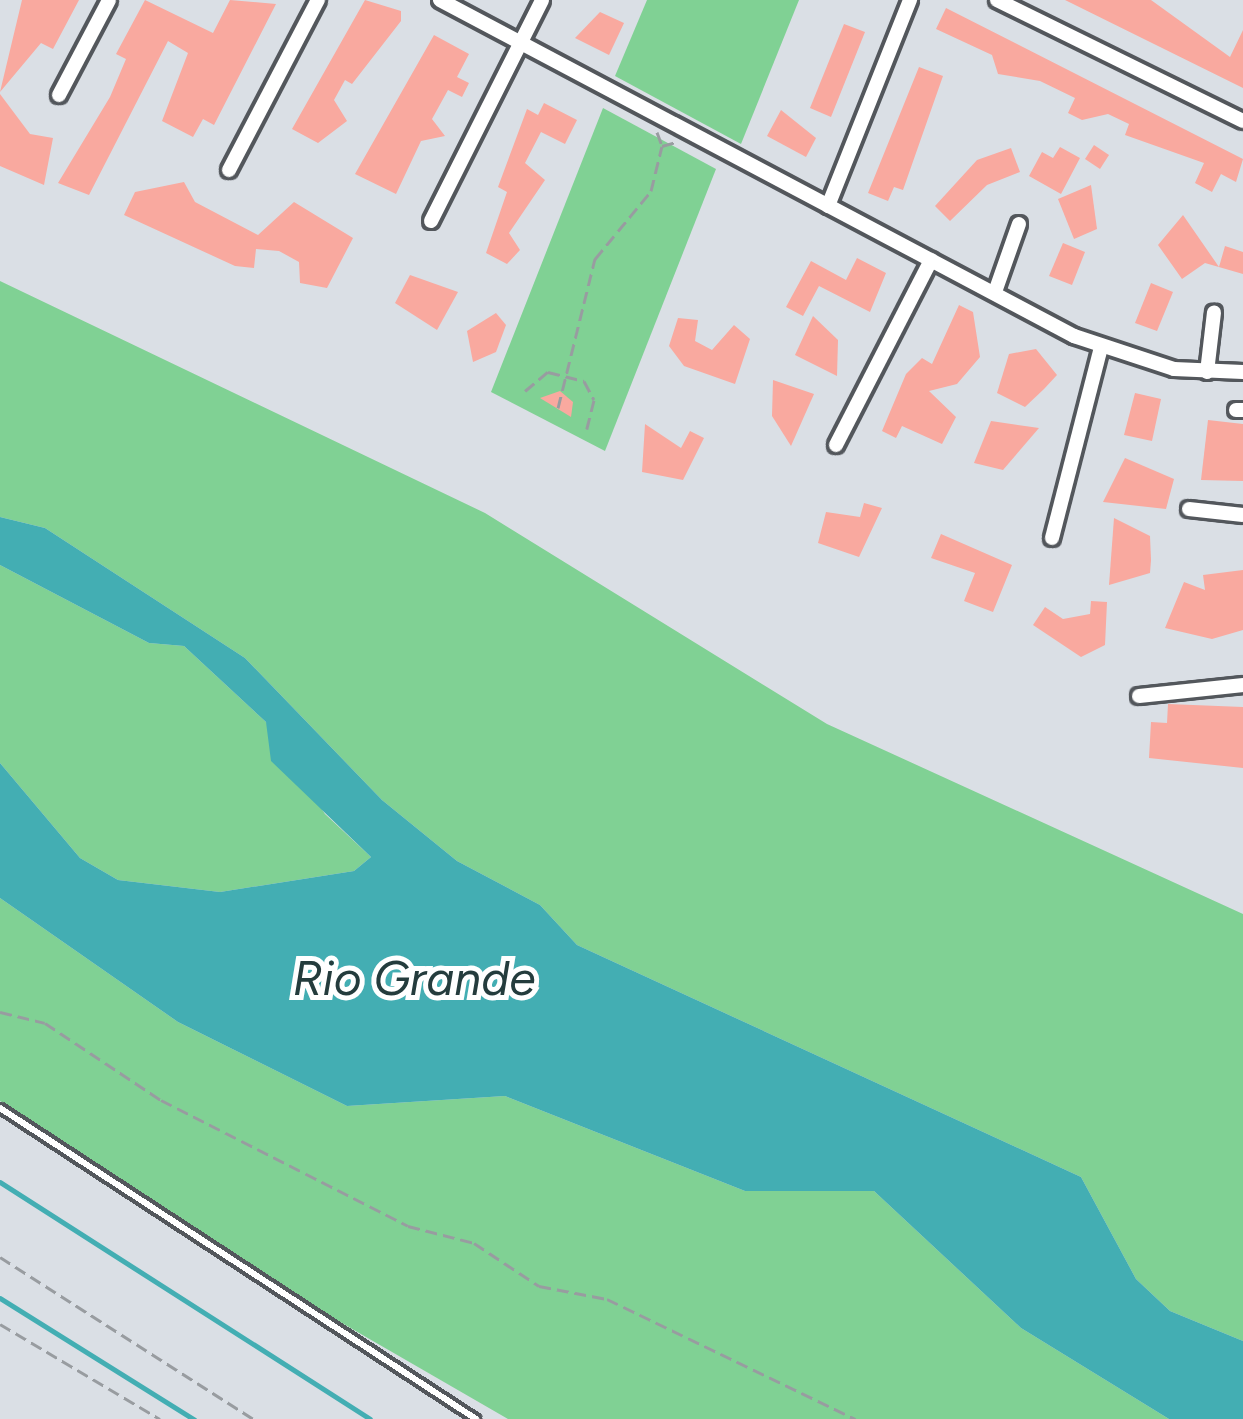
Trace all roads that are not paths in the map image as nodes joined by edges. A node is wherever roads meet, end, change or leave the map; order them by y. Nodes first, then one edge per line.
1 (109, 0) edge
2 (318, 0) edge
3 (440, 0) edge
4 (542, 0) edge
5 (910, 0) edge
6 (997, 0) edge
7 (522, 40) junction
8 (59, 95) dead end
9 (1243, 121) edge
10 (229, 170) dead end
11 (828, 206) junction
12 (431, 221) dead end
13 (1019, 224) dead end
14 (931, 260) junction
15 (994, 292) junction
16 (1214, 312) dead end
17 (1101, 347) junction
18 (1208, 372) junction
19 (1243, 373) edge
20 (836, 445) dead end
21 (1190, 509) dead end
22 (1243, 515) edge
23 (1052, 538) dead end
24 (1243, 686) edge
25 (1139, 696) dead end
26 (0, 1108) edge
27 (476, 1419) edge

1 - 8 street
2 - 10 street
3 - 7 street
4 - 7 street
5 - 11 street
6 - 9 street
7 - 11 street
7 - 12 street
11 - 14 street
13 - 15 street
14 - 15 street
14 - 20 street
15 - 17 street
16 - 18 street
17 - 18 street
17 - 23 street
18 - 19 street
21 - 22 street
24 - 25 street
26 - 27 lane

